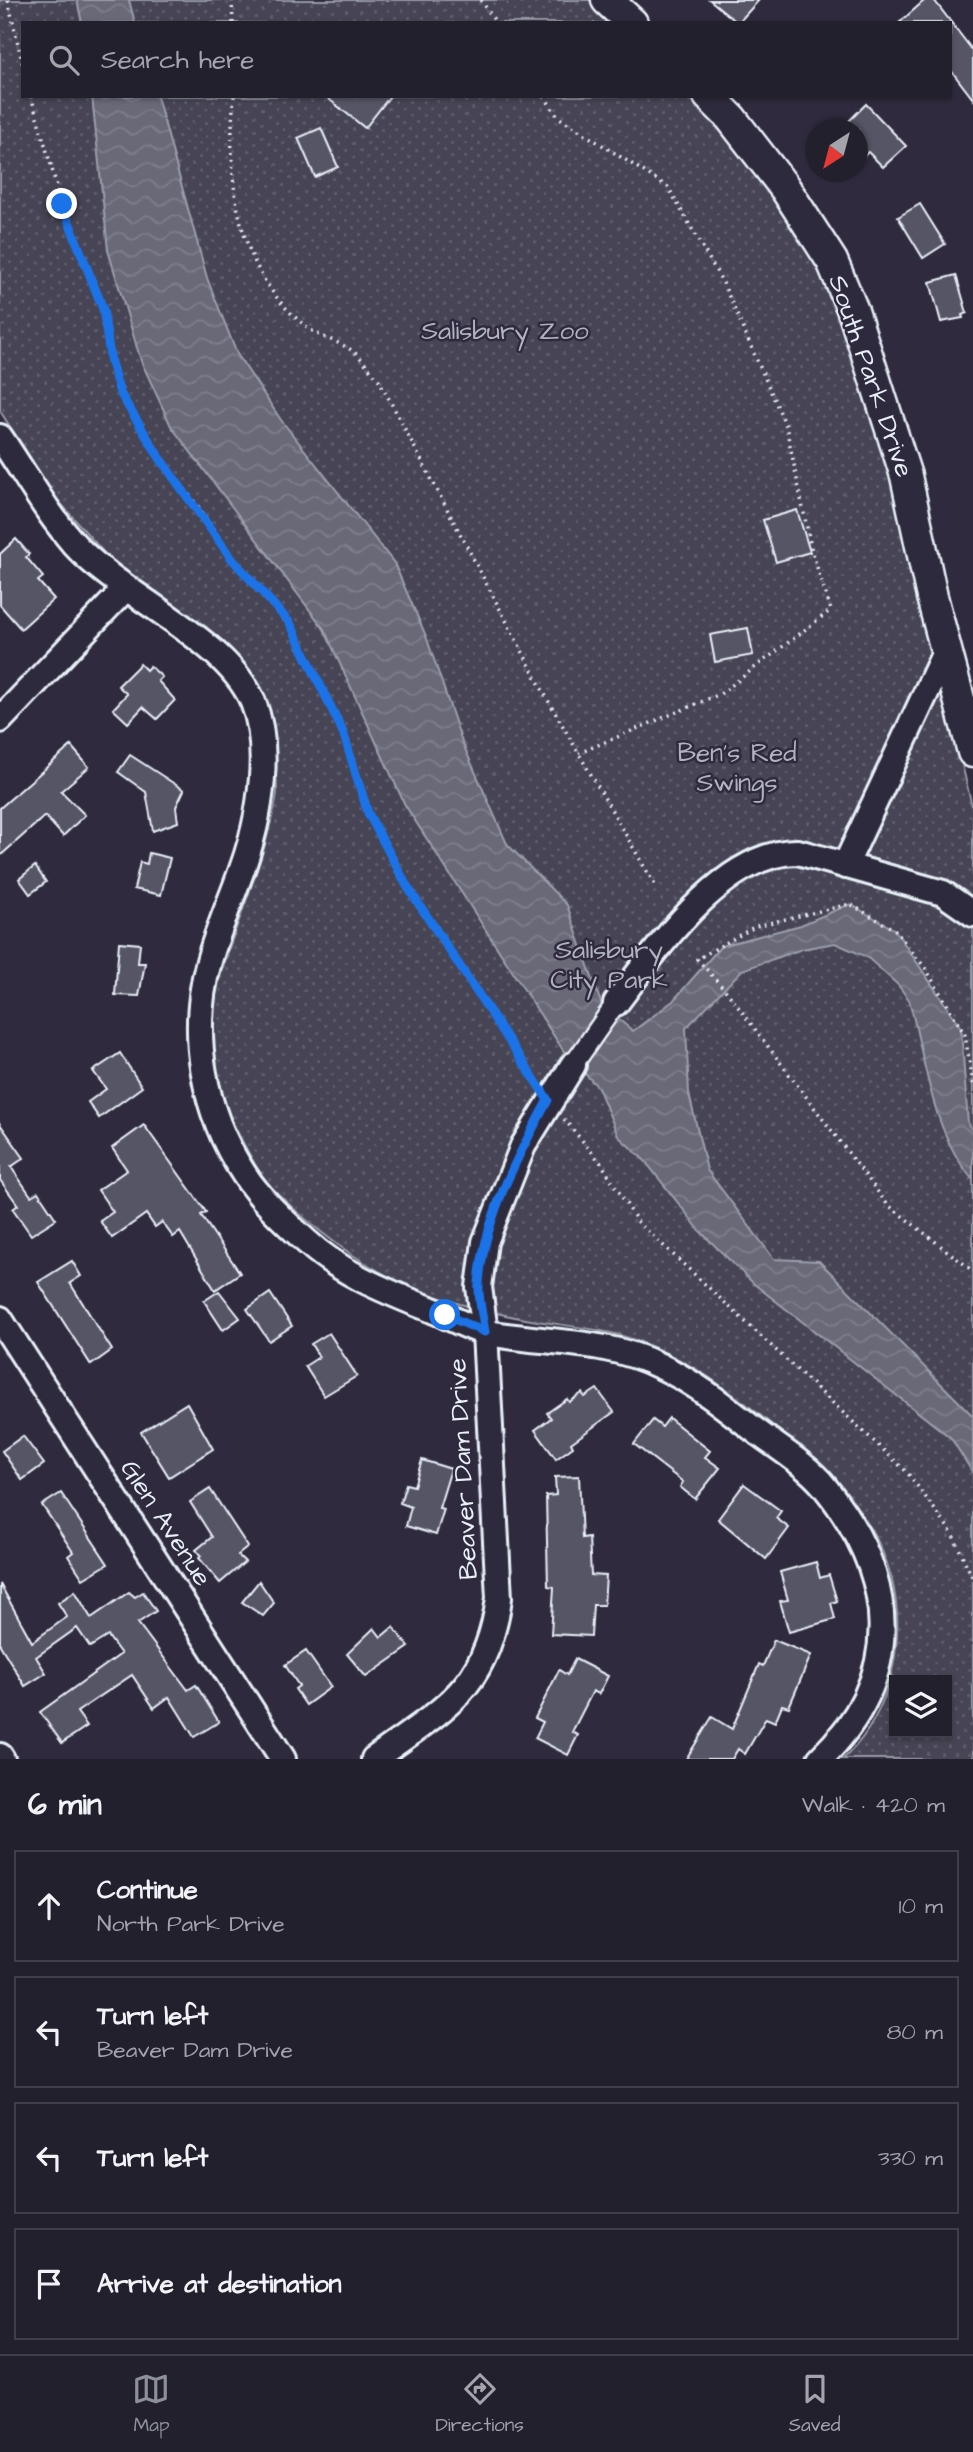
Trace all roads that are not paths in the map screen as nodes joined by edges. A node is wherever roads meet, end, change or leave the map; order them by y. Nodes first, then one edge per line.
1 (607, 0) edge
2 (630, 21) edge
3 (711, 98) edge
4 (0, 437) edge
5 (124, 590) junction
6 (946, 650) junction
7 (0, 720) edge
8 (973, 752) edge
9 (845, 866) junction
10 (973, 914) edge
11 (616, 1003) joint
12 (573, 1065) joint
13 (0, 1319) edge
14 (485, 1332) junction
15 (283, 1759) edge
16 (373, 1759) edge
17 (820, 1759) edge

1 - 2 street
3 - 6 street, South Park Drive
4 - 5 street
5 - 7 street
5 - 14 street
6 - 8 street, South Park Drive
6 - 9 street
9 - 10 street, Beaver Dam Drive
9 - 11 street, Beaver Dam Drive
11 - 12 street, Beaver Dam Drive
12 - 14 street, Beaver Dam Drive
13 - 15 street, Glen Avenue
14 - 16 street, Beaver Dam Drive
14 - 17 street

